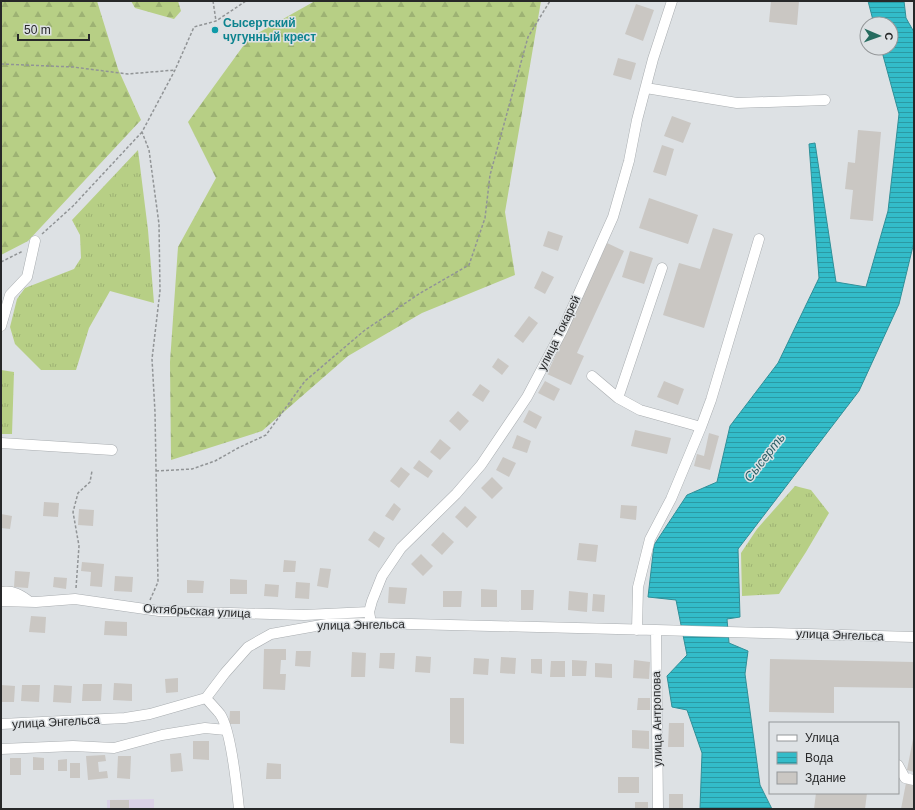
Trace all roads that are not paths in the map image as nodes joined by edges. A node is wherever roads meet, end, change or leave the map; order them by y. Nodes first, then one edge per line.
1 (672, 1) edge
2 (646, 88) junction
3 (825, 100) dead end
4 (759, 239) dead end
5 (35, 241) road end
6 (662, 268) dead end
7 (1, 326) edge
8 (592, 376) dead end
9 (618, 398) junction
10 (701, 427) junction
11 (1, 443) edge
12 (112, 450) dead end
13 (1, 592) edge
14 (1, 601) edge
15 (30, 602) junction
16 (369, 612) junction
17 (304, 615) junction
18 (370, 623) junction
19 (299, 628) junction
20 (637, 630) junction
21 (656, 630) junction
22 (914, 637) edge
23 (206, 698) junction
24 (1, 724) edge
25 (226, 730) junction
26 (1, 749) edge
27 (899, 767) edge
28 (914, 780) edge
29 (239, 809) edge
30 (658, 809) edge

1 - 2 street, улица Токарей
2 - 3 street
2 - 16 street, улица Токарей
4 - 10 street
5 - 7 street
6 - 9 street
8 - 9 street
9 - 10 street
10 - 20 street
11 - 12 street
13 - 15 street
14 - 15 street, Октябрьская улица
15 - 17 street, Октябрьская улица
16 - 17 street, Октябрьская улица
16 - 18 street, улица Токарей
17 - 19 street
18 - 19 street, улица Энгельса
18 - 20 street, улица Энгельса
19 - 23 street, улица Энгельса
20 - 21 street, улица Энгельса
21 - 22 street, улица Энгельса
21 - 30 street, улица Антропова
23 - 24 street, улица Энгельса
23 - 25 street
25 - 26 street
25 - 29 street
27 - 28 street

